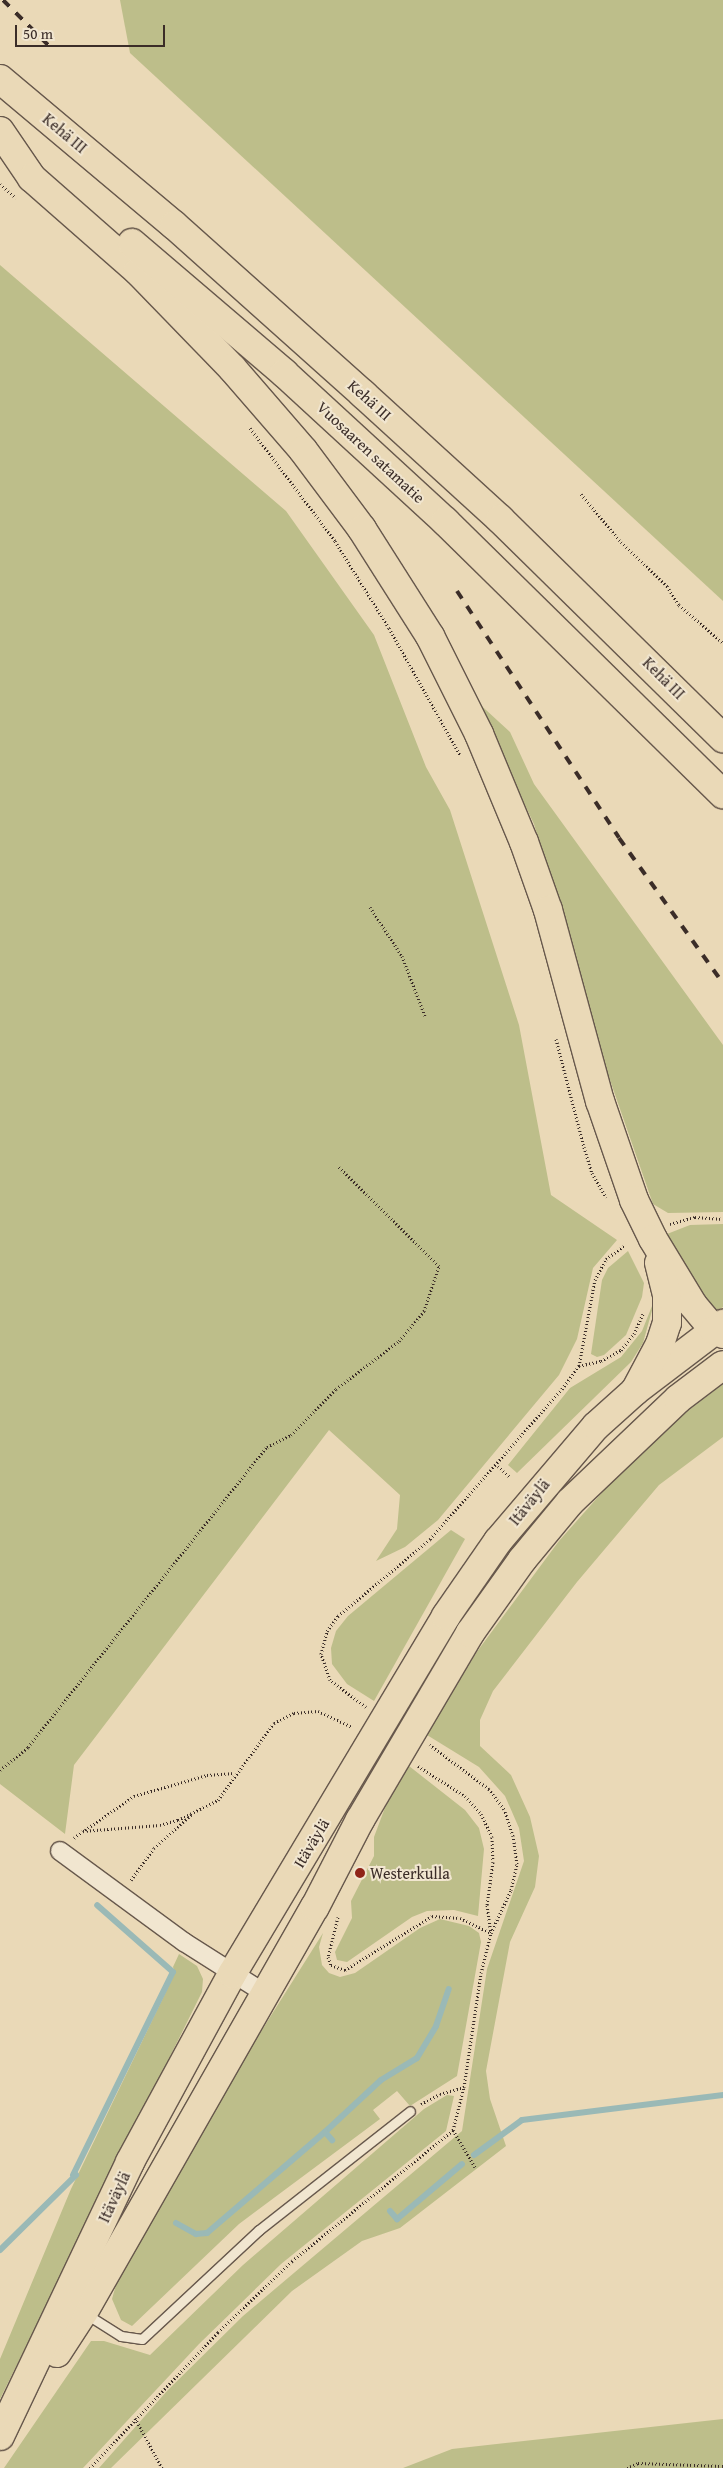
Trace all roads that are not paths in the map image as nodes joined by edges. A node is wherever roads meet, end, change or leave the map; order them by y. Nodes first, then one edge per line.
1 (0, 79) edge
2 (0, 130) edge
3 (723, 738) edge
4 (723, 794) edge
5 (658, 1233) junction
6 (720, 1329) edge
7 (723, 1365) edge
8 (635, 1391) junction
9 (60, 1850) road end
10 (232, 1974) junction
11 (266, 1994) junction
12 (410, 2111) road end
13 (84, 2312) junction
14 (0, 2436) edge

1 - 3 main road, Kehä III
2 - 4 main road, Vuosaaren satamatie
2 - 5 main road
5 - 6 main road
5 - 8 main road
6 - 8 main road, Itäväylä
7 - 11 main road, Itäväylä
8 - 10 main road, Itäväylä
9 - 10 street
10 - 11 street
10 - 14 main road, Itäväylä
11 - 13 main road, Itäväylä
12 - 13 lane
13 - 14 main road, Itäväylä

